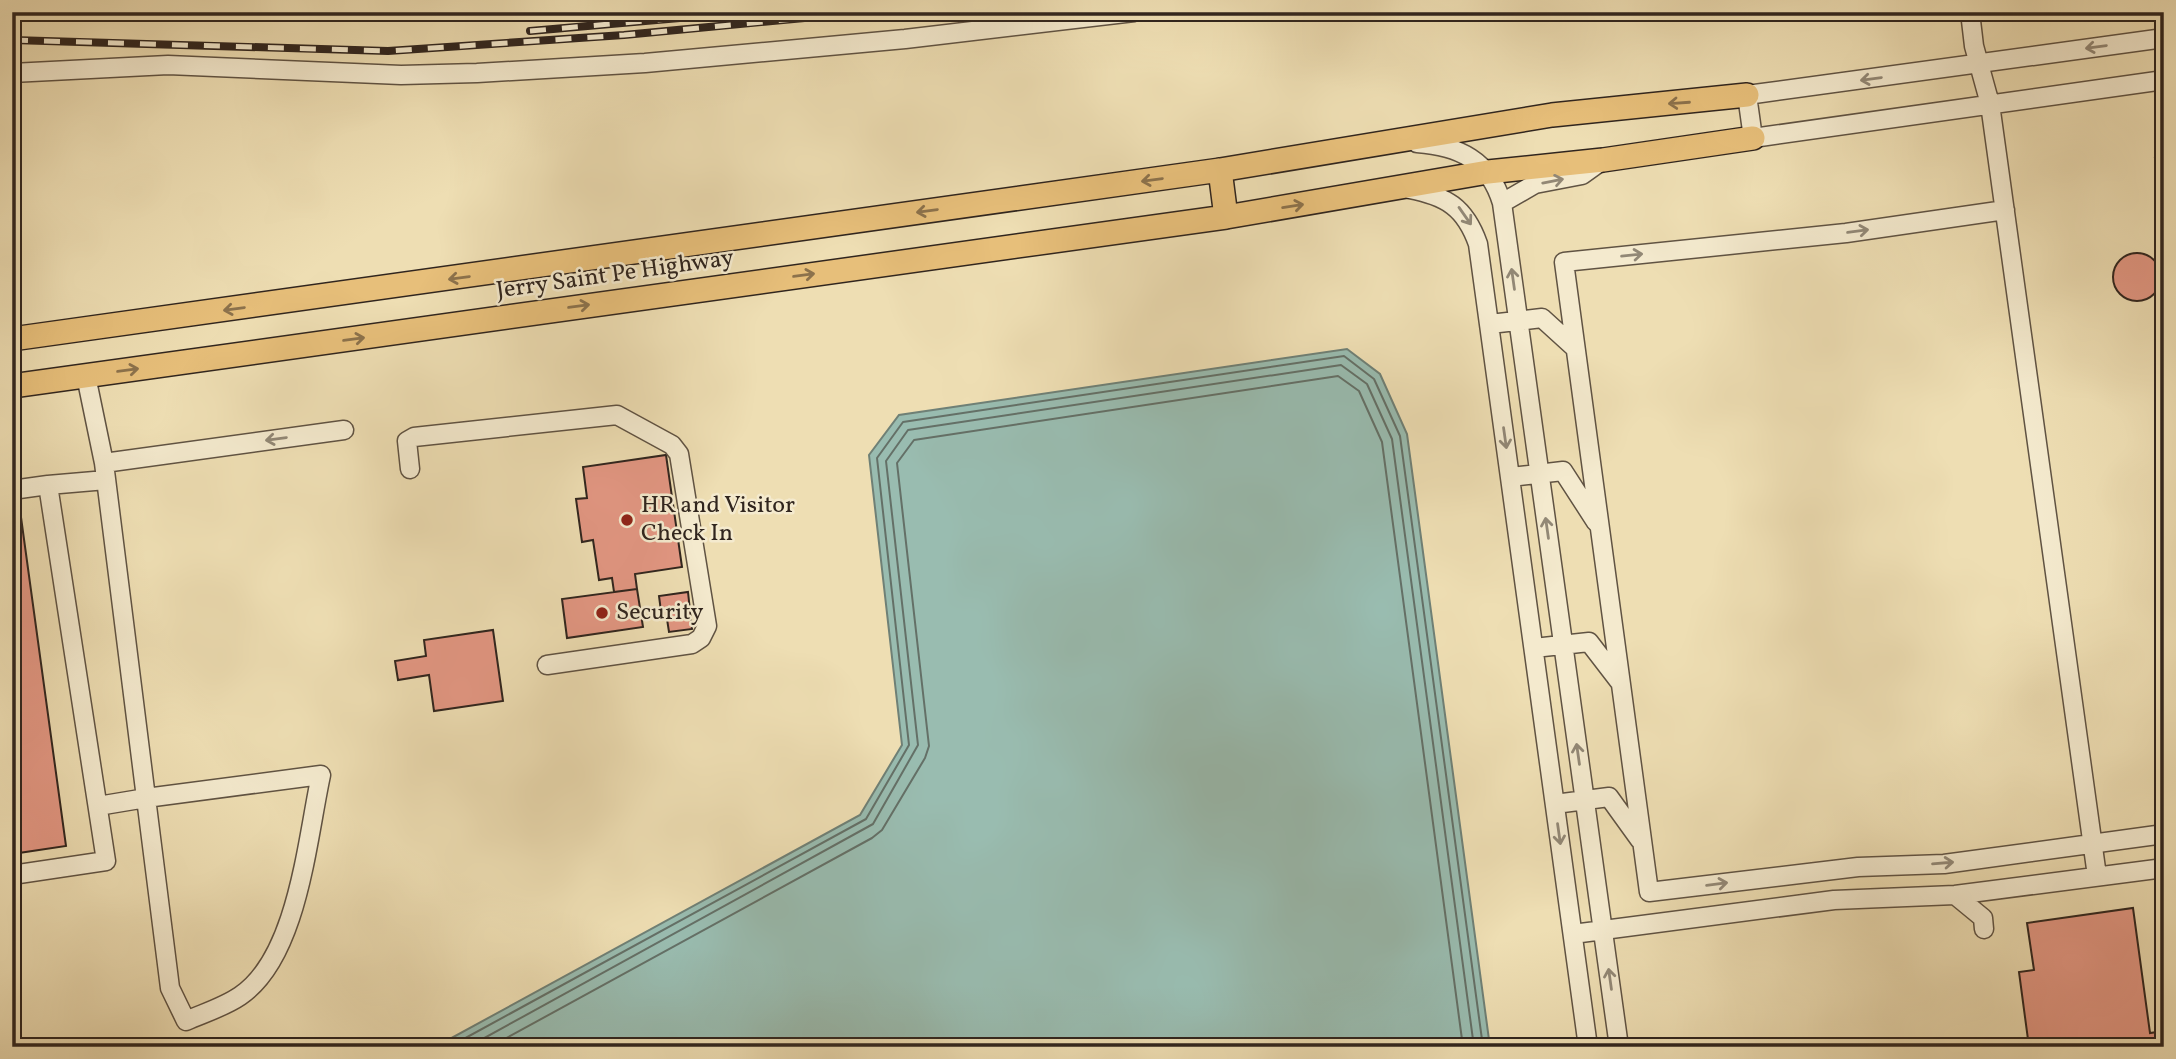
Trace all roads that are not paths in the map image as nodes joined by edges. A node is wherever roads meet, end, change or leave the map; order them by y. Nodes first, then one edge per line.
1 (1134, 12) edge
2 (1970, 12) edge
3 (2164, 38) edge
4 (1979, 64) junction
5 (12, 74) edge
6 (2164, 80) edge
7 (1747, 95) junction
8 (1990, 104) junction
9 (1754, 138) junction
10 (1395, 141) junction
11 (1603, 160) junction
12 (1220, 170) junction
13 (1488, 172) junction
14 (1405, 188) junction
15 (1502, 203) junction
16 (2005, 210) junction
17 (1226, 217) junction
18 (1518, 321) junction
19 (1490, 324) junction
20 (12, 339) edge
21 (1575, 348) junction
22 (86, 376) junction
23 (12, 386) edge
24 (344, 430) dead end
25 (410, 469) dead end
26 (105, 471) junction
27 (1539, 473) junction
28 (1511, 477) junction
29 (48, 485) junction
30 (12, 490) edge
31 (1600, 528) junction
32 (1563, 645) junction
33 (1534, 649) junction
34 (547, 665) dead end
35 (1621, 684) junction
36 (146, 798) junction
37 (1584, 800) junction
38 (1555, 804) junction
39 (99, 806) junction
40 (2164, 834) edge
41 (1642, 843) junction
42 (2093, 844) junction
43 (2164, 868) edge
44 (12, 876) edge
45 (2097, 876) junction
46 (1955, 895) junction
47 (1984, 929) dead end
48 (1603, 930) junction
49 (1573, 934) junction
50 (1588, 1047) edge
51 (1619, 1047) edge

1 - 5 lane
2 - 4 lane
3 -> 4 lane
4 -> 7 lane
4 - 8 lane
6 - 8 lane
7 - 9 lane
7 -> 10 main road, Jerry Saint Pe Highway
8 - 9 lane
8 - 16 lane
9 - 11 main road, Jerry Saint Pe Highway
10 - 12 main road, Jerry Saint Pe Highway
10 - 13 lane
11 - 13 main road, Jerry Saint Pe Highway
15 -> 11 lane
12 - 17 main road
12 -> 20 main road, Jerry Saint Pe Highway
13 - 14 main road, Jerry Saint Pe Highway
13 - 15 lane
17 -> 14 main road, Jerry Saint Pe Highway
14 -> 19 lane
18 -> 15 lane
21 -> 16 lane
16 - 42 lane
22 -> 17 main road, Jerry Saint Pe Highway
18 - 19 lane
18 - 21 lane
18 - 27 lane
19 -> 28 lane
21 - 31 lane
22 - 23 main road, Jerry Saint Pe Highway
22 - 26 lane
24 -> 26 lane
25 - 34 lane
26 - 29 lane
26 - 36 lane
27 - 28 lane
27 - 31 lane
32 -> 27 lane
28 - 33 lane
29 - 30 lane
29 - 39 lane
31 - 35 lane
32 - 33 lane
32 - 35 lane
37 -> 32 lane
33 - 38 lane
35 - 41 lane
36 - 36 lane
36 - 39 lane
37 - 38 lane
37 - 41 lane
37 - 48 lane
38 -> 49 lane
39 - 44 lane
40 - 42 lane
41 -> 42 lane
42 - 45 lane
43 - 45 lane
45 - 46 lane
46 - 47 lane
46 - 48 lane
48 - 49 lane
51 -> 48 lane
49 - 50 lane

